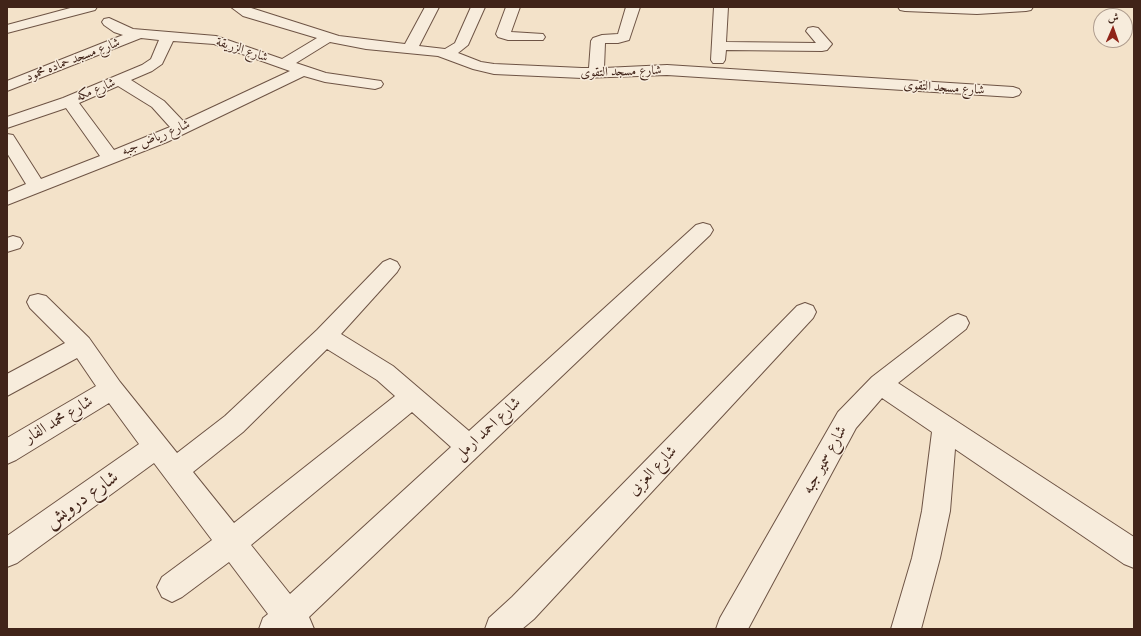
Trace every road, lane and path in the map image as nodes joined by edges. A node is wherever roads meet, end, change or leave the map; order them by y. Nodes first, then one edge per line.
1 (35, 7) edge
2 (90, 7) edge
3 (238, 7) edge
4 (432, 7) edge
5 (478, 7) edge
6 (513, 7) edge
7 (633, 7) edge
8 (721, 7) edge
9 (905, 7) edge
10 (1026, 7) edge
11 (109, 22) dead end
12 (9, 28) edge
13 (371, 31) dead end
14 (486, 31) junction
15 (813, 31) dead end
16 (140, 34) junction
17 (168, 36) junction
18 (538, 36) dead end
19 (329, 37) junction
20 (356, 43) junction
21 (719, 46) junction
22 (410, 49) junction
23 (447, 54) junction
24 (284, 64) junction
25 (303, 71) junction
26 (596, 73) junction
27 (717, 73) junction
28 (120, 80) junction
29 (375, 84) dead end
30 (7, 86) edge
31 (1013, 92) dead end
32 (69, 101) junction
33 (7, 123) edge
34 (181, 129) junction
35 (7, 139) edge
36 (111, 158) junction
37 (37, 187) junction
38 (7, 199) edge
39 (703, 230) dead end
40 (390, 267) dead end
41 (38, 302) dead end
42 (804, 312) dead end
43 (958, 323) dead end
44 (325, 336) junction
45 (81, 345) junction
46 (880, 384) junction
47 (7, 386) edge
48 (112, 389) junction
49 (411, 398) junction
50 (945, 427) junction
51 (157, 446) junction
52 (469, 448) junction
53 (7, 452) edge
54 (176, 469) junction
55 (231, 543) junction
56 (7, 553) edge
57 (1134, 554) edge
58 (172, 587) dead end
59 (287, 624) edge
60 (500, 629) edge
61 (731, 629) edge
62 (906, 629) edge

1 - 12 street
2 - 12 street
3 - 19 street, شارع مسجد التقوى
4 - 22 street
5 - 14 street
6 - 14 street
7 - 26 street
8 - 21 street
9 - 10 street
11 - 16 street, شارع الزريقة
13 - 20 street
14 - 18 street
14 - 23 street
15 - 21 street
16 - 17 street, شارع الزريقة
16 - 30 street, شارع مسجد حماده محمود
17 - 24 street, شارع الزريقة
17 - 28 street, شارع مكه
19 - 20 street, شارع مسجد التقوى
19 - 24 street
20 - 22 street, شارع مسجد التقوى
21 - 27 street
22 - 23 street, شارع مسجد التقوى
23 - 26 street, شارع مسجد التقوى
24 - 25 street, شارع الزريقة
25 - 29 street, شارع الزريقة
25 - 34 street, شارع رياض جبه
26 - 27 street, شارع مسجد التقوى
27 - 31 street, شارع مسجد التقوى
28 - 32 street, شارع مكه
28 - 34 street
32 - 33 street, شارع مكه
32 - 36 street
34 - 36 street, شارع رياض جبه
35 - 37 street
36 - 37 street, شارع رياض جبه
37 - 38 street, شارع رياض جبه
39 - 52 street, شارع احمد ارمل
40 - 44 street
41 - 45 street
42 - 60 street, شارع العزبى
43 - 46 street, شارع سمير جبه
44 - 49 street
44 - 54 street
45 - 47 street
45 - 48 street
46 - 50 street
46 - 61 street, شارع سمير جبه
48 - 51 street
48 - 53 street, شارع محمد الفار
49 - 52 street
49 - 55 street
50 - 57 street
50 - 62 street
51 - 54 street
51 - 56 street, شارع درويش
52 - 59 street, شارع احمد ارمل
54 - 55 street
55 - 58 street
55 - 59 street

